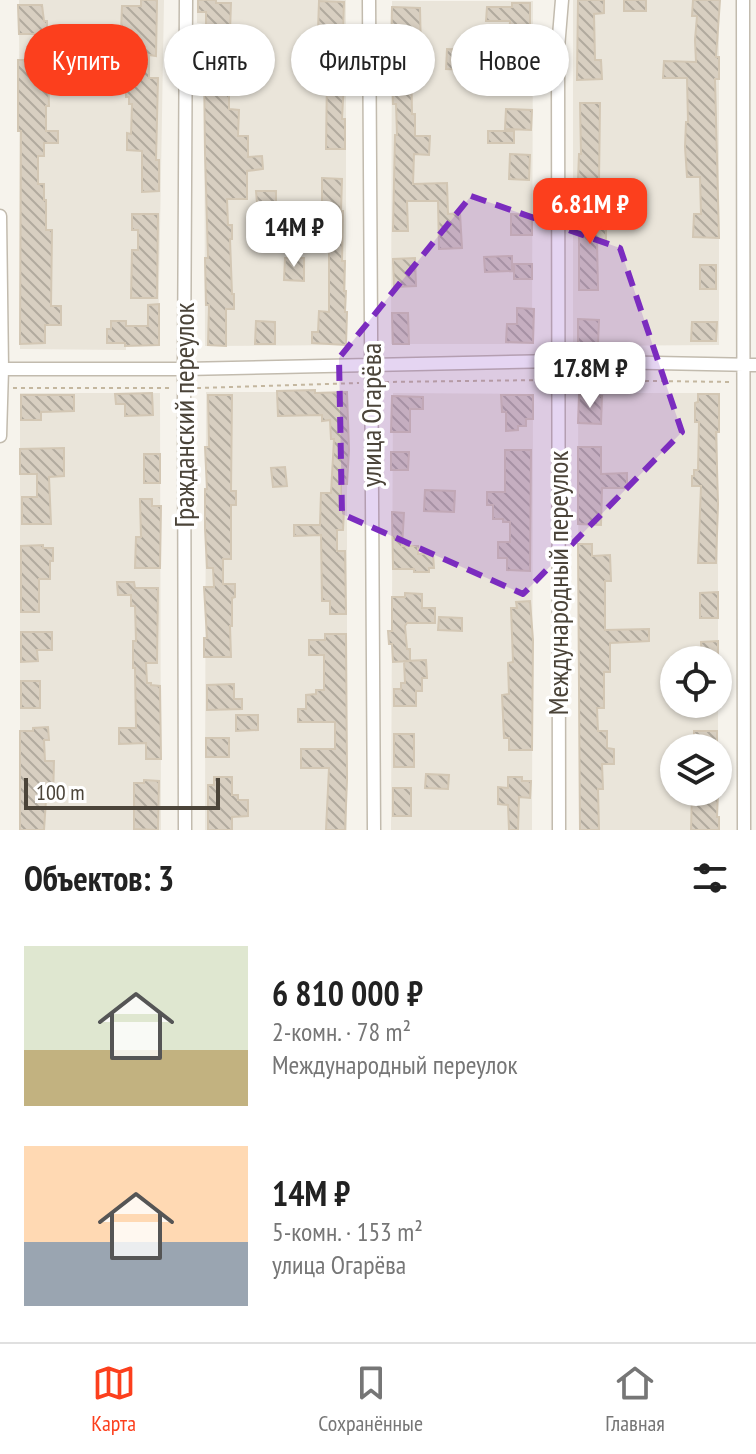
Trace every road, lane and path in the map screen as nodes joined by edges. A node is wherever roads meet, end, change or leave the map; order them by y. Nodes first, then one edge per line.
1 (186, 0) edge
2 (369, 0) edge
3 (562, 0) edge
4 (743, 0) edge
5 (0, 216) edge
6 (557, 361) junction
7 (750, 365) edge
8 (371, 366) junction
9 (1, 369) edge
10 (184, 369) junction
11 (0, 436) edge
12 (185, 830) edge
13 (374, 830) edge
14 (559, 830) edge
15 (744, 830) edge

1 - 10 street, Гражданский переулок
2 - 8 street, улица Огарёва
3 - 6 street, Международный переулок
4 - 7 street
5 - 9 street
6 - 7 street
6 - 8 street
6 - 14 street, Международный переулок
7 - 15 street
8 - 10 street
8 - 13 street, улица Огарёва
9 - 10 street
9 - 11 street
10 - 12 street, Гражданский переулок

